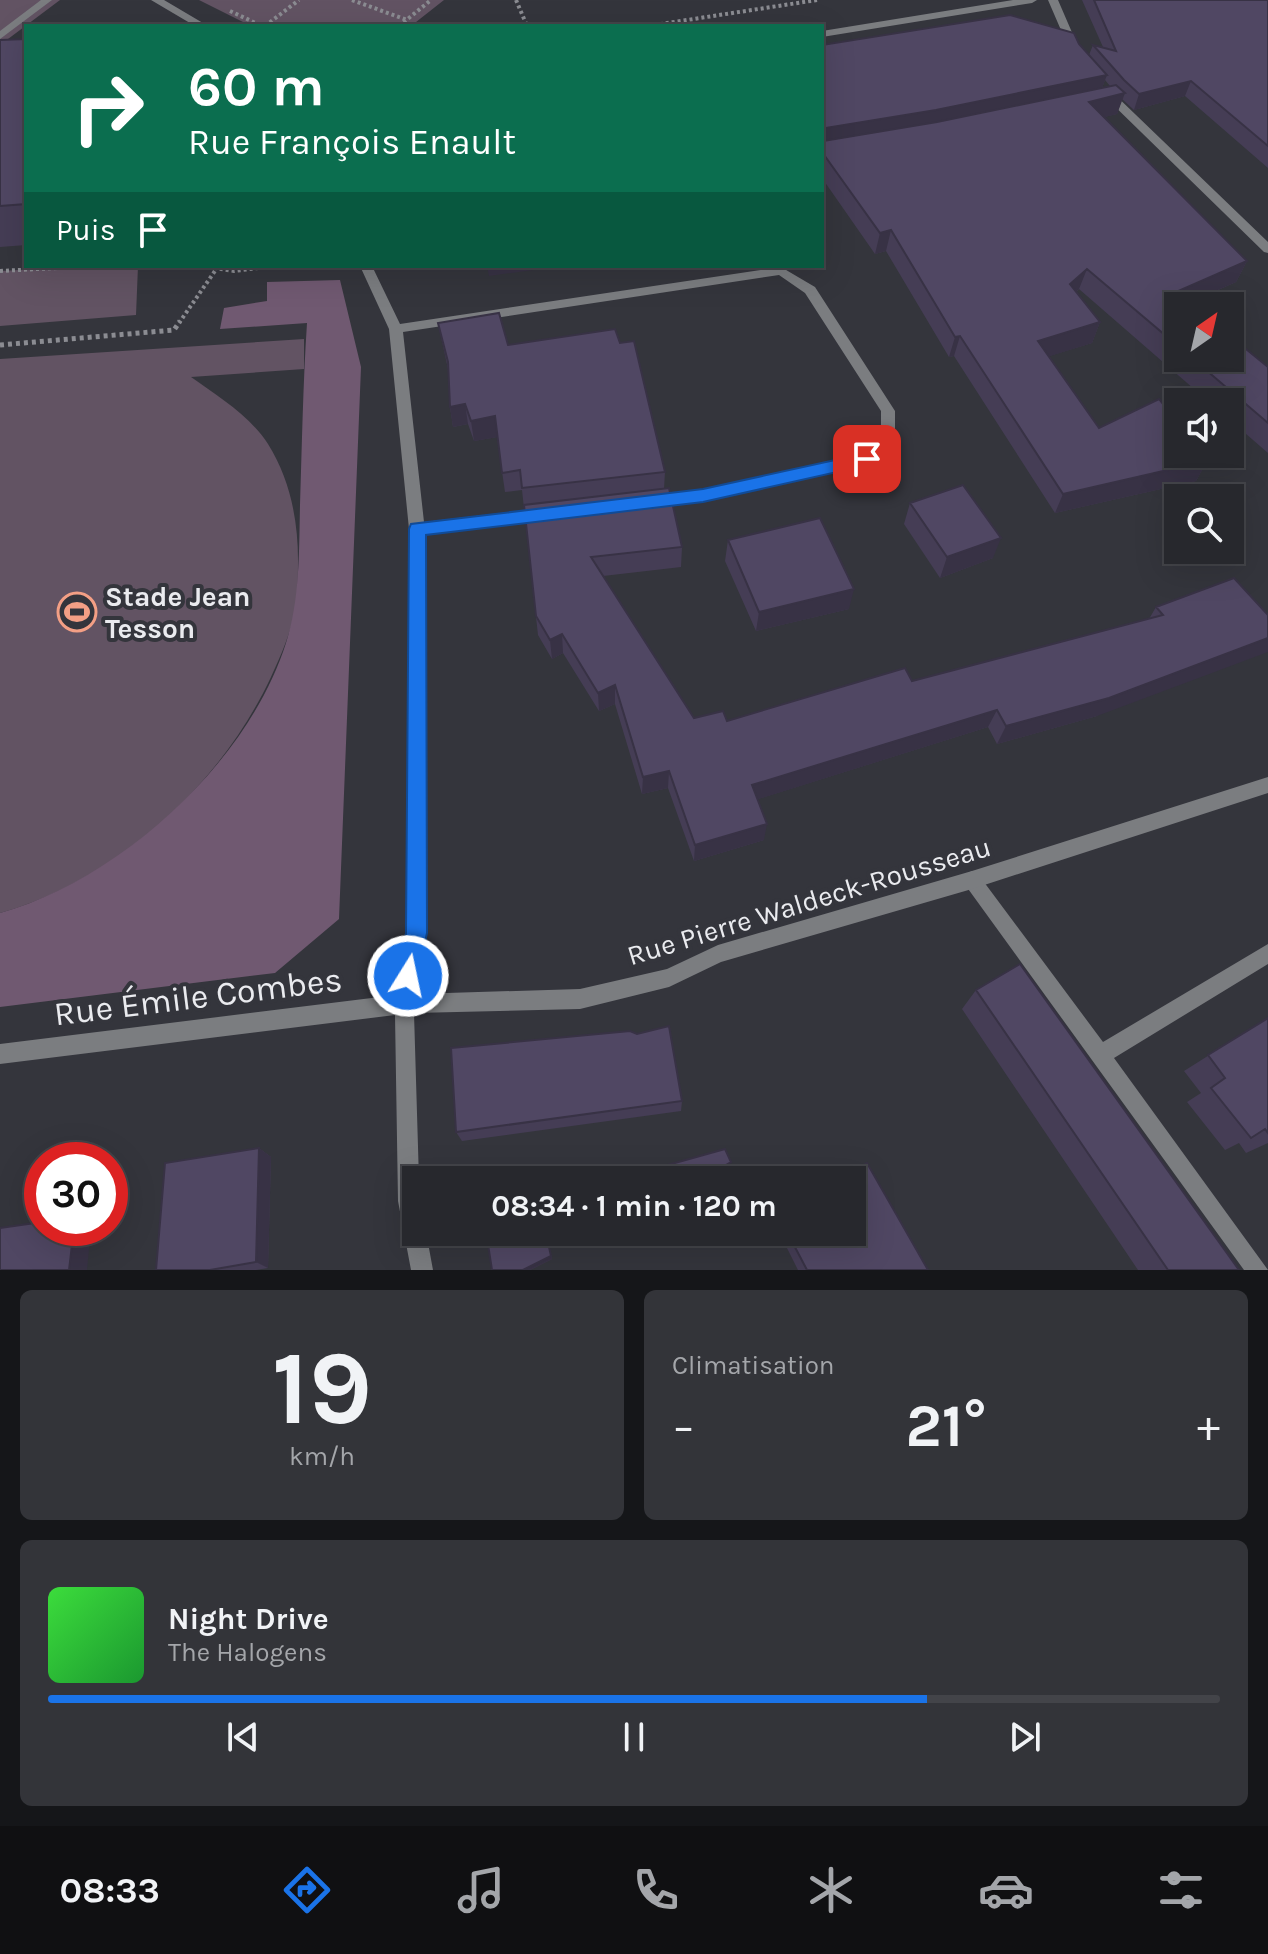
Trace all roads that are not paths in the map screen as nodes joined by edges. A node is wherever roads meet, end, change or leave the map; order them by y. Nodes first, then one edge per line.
1 (47, 0) edge
2 (156, 0) edge
3 (1032, 0) edge
4 (1053, 0) edge
5 (199, 24) edge
6 (824, 34) edge
7 (0, 36) edge
8 (1079, 61) edge
9 (1095, 80) edge
10 (1112, 99) junction
11 (1097, 102) edge
12 (1268, 231) edge
13 (1252, 236) junction
14 (1268, 249) edge
15 (367, 268) edge
16 (396, 329) junction
17 (640, 503) edge
18 (560, 512) edge
19 (417, 529) junction
20 (1268, 785) edge
21 (972, 880) junction
22 (1268, 953) edge
23 (404, 1004) junction
24 (0, 1054) edge
25 (1100, 1055) junction
26 (422, 1270) edge
27 (1257, 1270) edge

1 - 7 street
2 - 5 street
3 - 6 street
4 - 8 street
9 - 10 street
10 - 11 street
10 - 13 street
12 - 13 street
13 - 14 street
15 - 16 street
16 - 17 street
16 - 19 street
18 - 19 street
19 - 23 street
20 - 21 street, Rue Pierre Waldeck-Rousseau
21 - 23 street, Rue Pierre Waldeck-Rousseau
21 - 25 street
22 - 25 street
23 - 24 street, Rue Émile Combes
23 - 26 street
25 - 27 street

